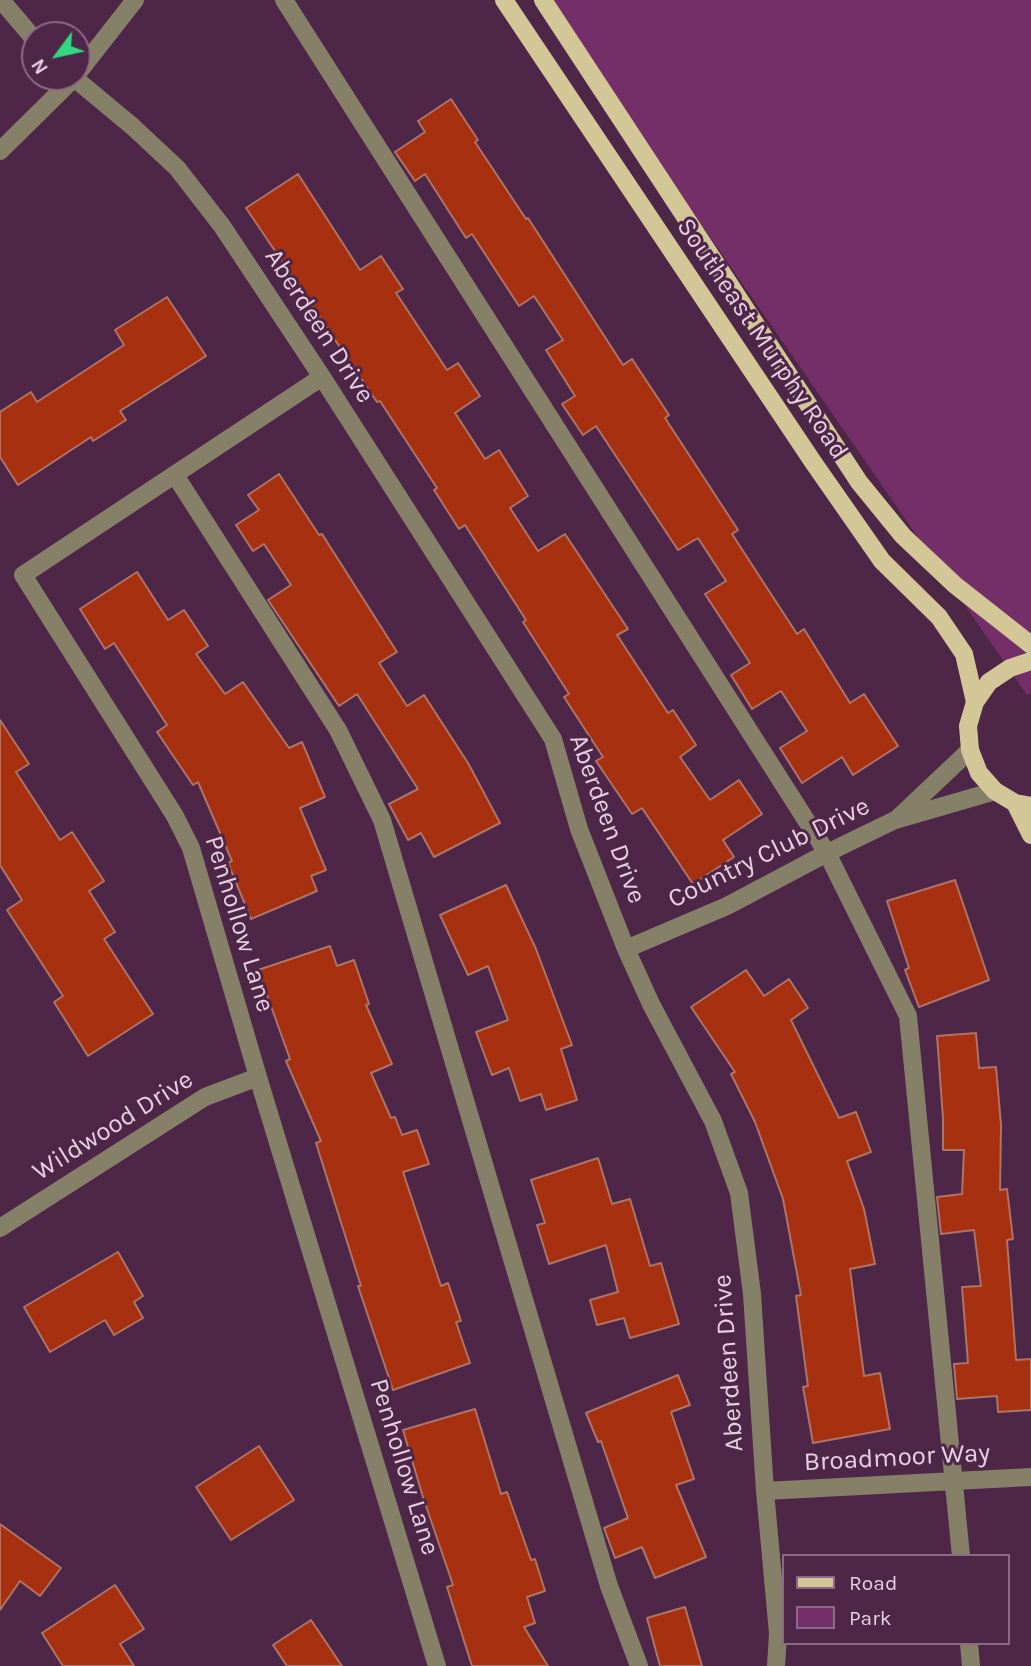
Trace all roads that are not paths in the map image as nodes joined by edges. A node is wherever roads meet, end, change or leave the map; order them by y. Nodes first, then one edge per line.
1 (1, 0) edge
2 (135, 0) edge
3 (284, 0) edge
4 (504, 0) edge
5 (543, 0) edge
6 (21, 24) edge
7 (91, 56) edge
8 (91, 90) edge
9 (60, 91) edge
10 (0, 151) edge
11 (322, 377) junction
12 (175, 475) junction
13 (1031, 645) edge
14 (1031, 662) edge
15 (975, 702) junction
16 (970, 750) junction
17 (995, 791) junction
18 (1023, 805) edge
19 (895, 820) junction
20 (1031, 835) edge
21 (827, 853) junction
22 (626, 949) junction
23 (258, 1077) junction
24 (0, 1228) edge
25 (1031, 1477) edge
26 (954, 1481) junction
27 (765, 1491) junction
28 (961, 1554) edge
29 (969, 1645) edge
30 (437, 1666) edge
31 (639, 1666) edge
32 (776, 1666) edge
33 (971, 1666) edge

1 - 6 street
2 - 7 street
3 - 21 street
4 - 15 main road, Southeast Murphy Road
5 - 13 main road, Southeast Murphy Road
8 - 11 street, Aberdeen Drive
9 - 10 street
11 - 12 street, Penhollow Lane
11 - 22 street, Aberdeen Drive
12 - 23 street, Penhollow Lane
12 - 31 street
14 - 15 main road
15 - 16 main road
16 - 17 main road
16 - 19 street, Country Club Drive
17 - 18 main road
17 - 19 street, Country Club Drive
18 - 20 main road
19 - 21 street, Country Club Drive
21 - 22 street, Country Club Drive
21 - 26 street
22 - 27 street, Aberdeen Drive
23 - 24 street, Wildwood Drive
23 - 30 street, Penhollow Lane
25 - 26 street, Broadmoor Way
26 - 27 street, Broadmoor Way
26 - 28 street
27 - 32 street, Aberdeen Drive
29 - 33 street

